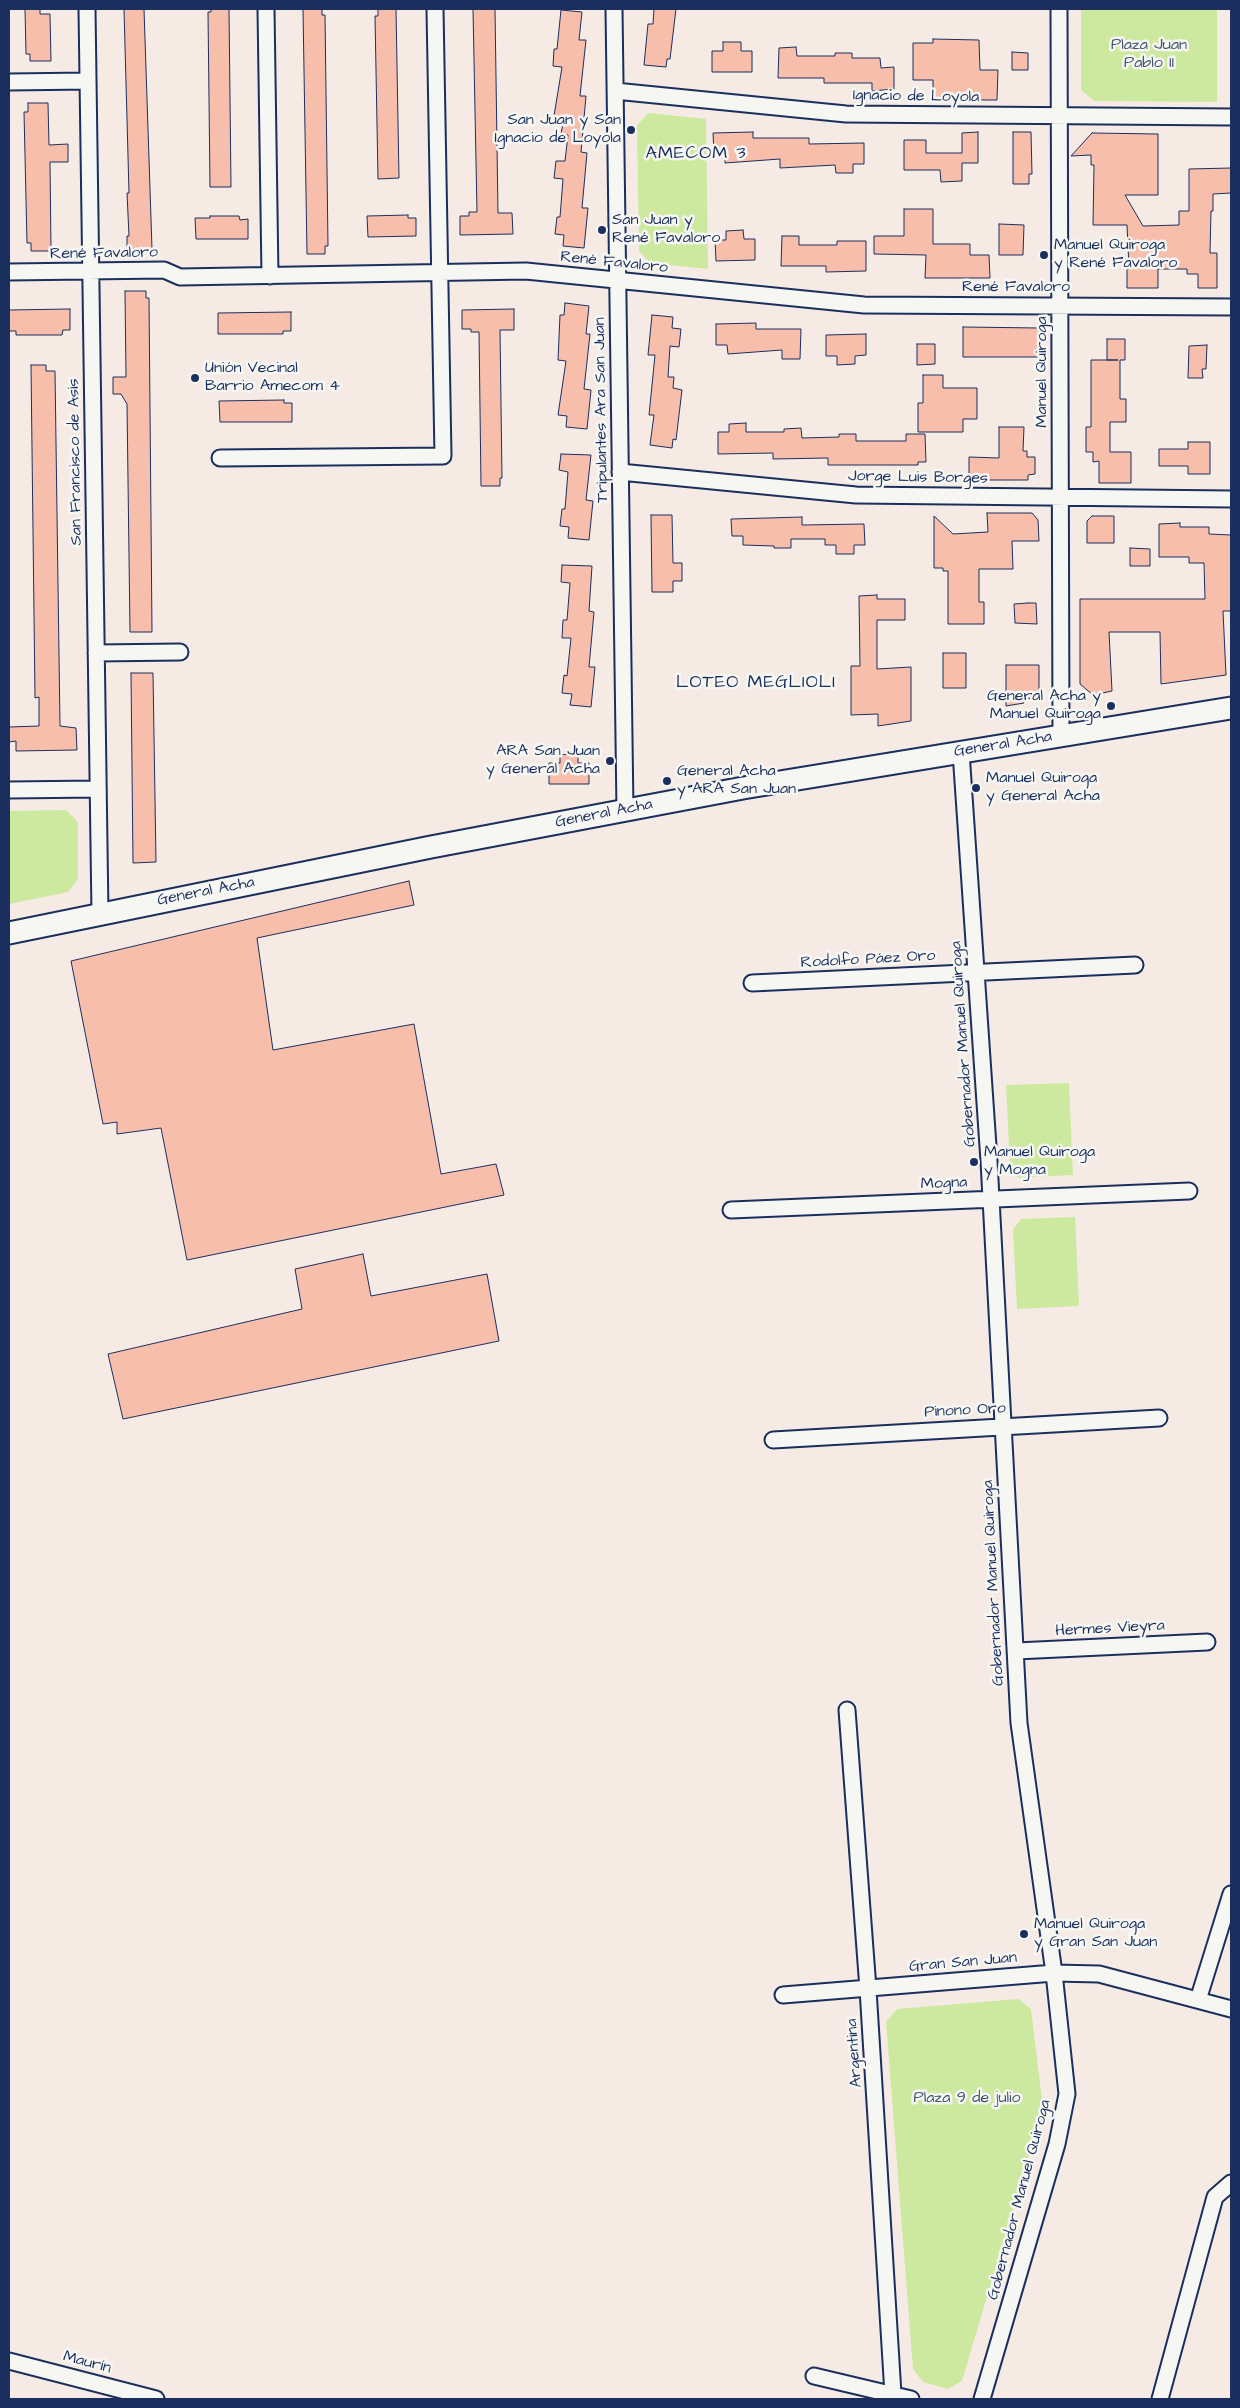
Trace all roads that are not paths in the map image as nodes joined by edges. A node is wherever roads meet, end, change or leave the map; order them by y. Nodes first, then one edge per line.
1 (87, 9) edge
2 (266, 9) edge
3 (435, 9) edge
4 (614, 9) edge
5 (1059, 9) edge
6 (88, 81) junction
7 (9, 82) edge
8 (615, 91) junction
9 (1060, 116) junction
10 (1224, 117) edge
11 (90, 271) junction
12 (9, 272) edge
13 (440, 273) junction
14 (270, 276) junction
15 (618, 280) junction
16 (1060, 306) junction
17 (1224, 307) edge
18 (220, 458) dead end
19 (620, 472) junction
20 (1061, 498) junction
21 (1224, 499) edge
22 (180, 652) dead end
23 (96, 653) junction
24 (1231, 708) edge
25 (1061, 735) junction
26 (961, 752) junction
27 (98, 789) junction
28 (9, 790) edge
29 (625, 810) junction
30 (100, 914) junction
31 (9, 933) edge
32 (1135, 965) dead end
33 (976, 972) junction
34 (752, 983) dead end
35 (1189, 1192) dead end
36 (991, 1200) junction
37 (731, 1210) dead end
38 (1159, 1418) dead end
39 (1003, 1427) junction
40 (773, 1440) dead end
41 (1207, 1642) dead end
42 (1016, 1651) junction
43 (847, 1710) dead end
44 (1231, 1894) edge
45 (1054, 1973) junction
46 (868, 1989) junction
47 (783, 1995) dead end
48 (1198, 2000) junction
49 (1231, 2009) edge
50 (1231, 2183) edge
51 (9, 2361) edge
52 (814, 2376) dead end
53 (893, 2394) junction
54 (156, 2399) edge
55 (911, 2399) edge
56 (982, 2399) edge
57 (1160, 2399) edge

1 - 6 street, San Francisco de Asis
2 - 14 street
3 - 13 street
4 - 8 street, Tripulantes Ara San Juan
5 - 9 street, Manuel Quiroga
6 - 7 street
6 - 11 street, San Francisco de Asis
8 - 9 street, Ignacio de Loyola
8 - 15 street, Tripulantes Ara San Juan
9 - 10 street, Ignacio de Loyola
9 - 16 street, Manuel Quiroga
11 - 12 street, René Favaloro
11 - 14 street, René Favaloro
11 - 23 street, San Francisco de Asis
13 - 14 street, René Favaloro
13 - 15 street, René Favaloro
13 - 18 street
15 - 16 street, René Favaloro
15 - 19 street, Tripulantes Ara San Juan
16 - 17 street, René Favaloro
16 - 20 street, Manuel Quiroga
19 - 20 street, Jorge Luis Borges
19 - 29 street, Tripulantes Ara San Juan
20 - 21 street, Jorge Luis Borges
20 - 25 street, Manuel Quiroga
22 - 23 street
23 - 27 street, San Francisco de Asis
24 - 25 main road, General Acha
25 - 26 main road, General Acha
26 - 29 main road, General Acha
26 - 33 street, Gobernador Manuel Quiroga
27 - 28 street
27 - 30 street, San Francisco de Asis
29 - 30 main road, General Acha
30 - 31 main road, General Acha
32 - 33 street, Rodolfo Páez Oro
33 - 34 street, Rodolfo Páez Oro
33 - 36 street, Gobernador Manuel Quiroga
35 - 36 street, Mogna
36 - 37 street, Mogna
36 - 39 street, Gobernador Manuel Quiroga
38 - 39 street, Pinono Oro
39 - 40 street, Pinono Oro
39 - 42 street, Gobernador Manuel Quiroga
41 - 42 street, Hermes Vieyra
42 - 45 street, Gobernador Manuel Quiroga
43 - 46 street, Argentina
44 - 48 street
45 - 46 street, Gran San Juan
45 - 48 street, Gran San Juan
45 - 56 street, Gobernador Manuel Quiroga
46 - 47 street, Gran San Juan
46 - 53 street, Argentina
48 - 49 street, Gran San Juan
50 - 57 street
51 - 54 street, Maurín
52 - 53 street
53 - 55 street

